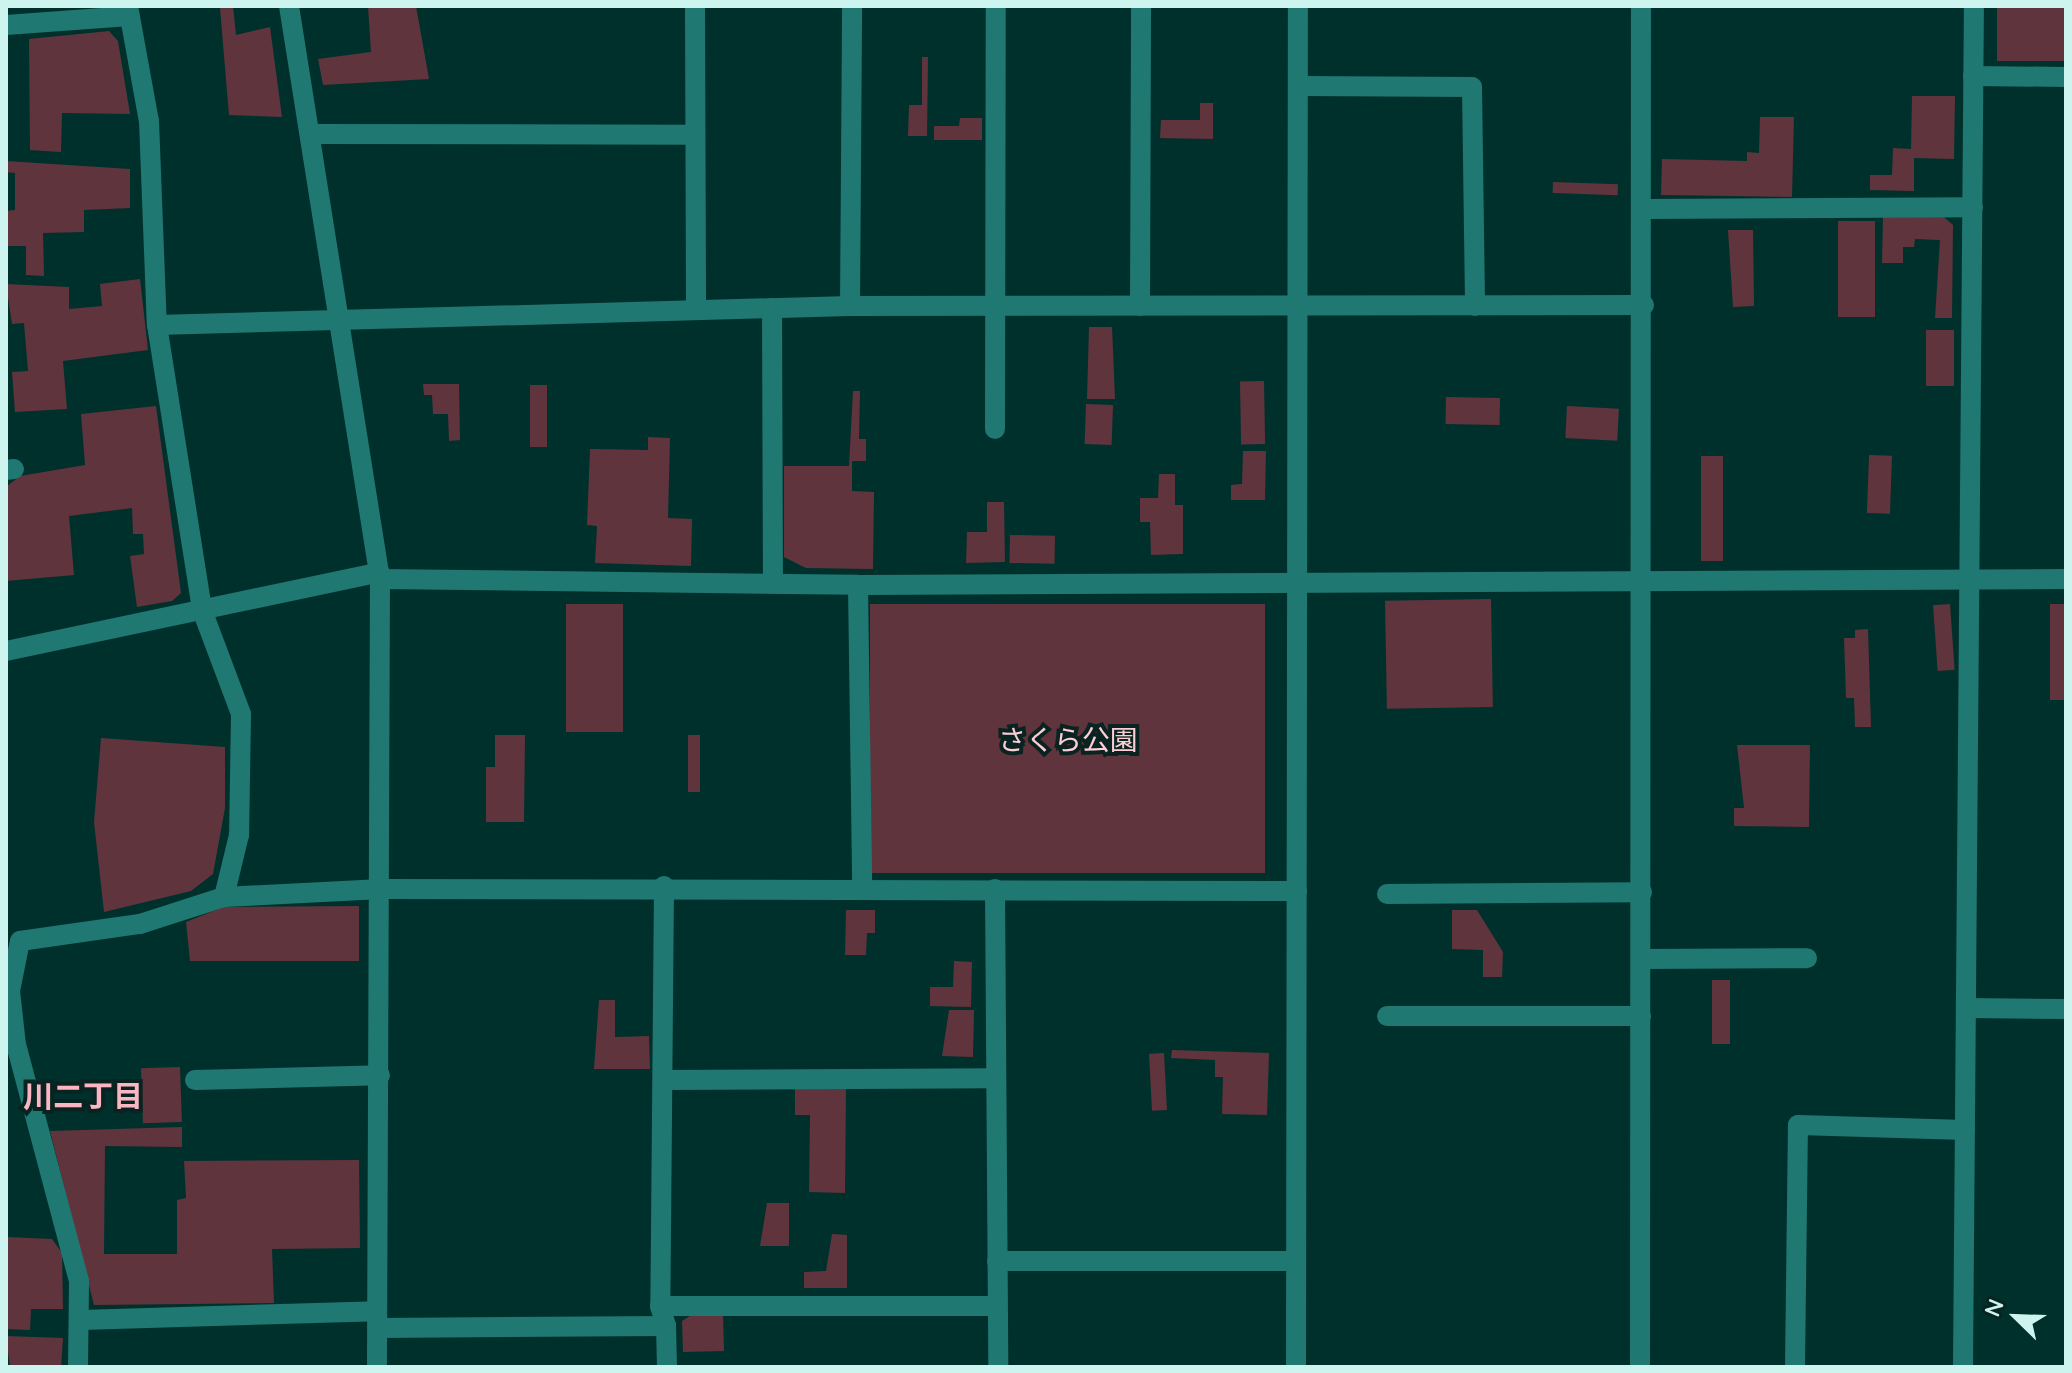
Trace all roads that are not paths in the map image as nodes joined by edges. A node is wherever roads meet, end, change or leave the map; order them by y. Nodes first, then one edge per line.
1 (289, 6) edge
2 (695, 6) edge
3 (852, 6) edge
4 (996, 6) edge
5 (1141, 6) edge
6 (1298, 6) edge
7 (1641, 6) edge
8 (1974, 6) edge
9 (129, 11) edge
10 (6, 25) edge
11 (1973, 76) junction
12 (2066, 77) edge
13 (1298, 86) junction
14 (310, 134) junction
15 (695, 135) junction
16 (1973, 207) junction
17 (1644, 209) junction
18 (998, 305) junction
19 (1644, 305) junction
20 (850, 306) junction
21 (1140, 306) junction
22 (1475, 306) junction
23 (696, 308) junction
24 (772, 308) junction
25 (1298, 308) junction
26 (337, 317) junction
27 (157, 325) junction
28 (995, 429) dead end
29 (380, 576) junction
30 (2066, 579) edge
31 (1642, 580) junction
32 (1970, 580) junction
33 (773, 583) junction
34 (858, 585) junction
35 (1298, 585) junction
36 (202, 610) junction
37 (6, 651) edge
38 (664, 886) junction
39 (382, 889) junction
40 (995, 889) junction
41 (862, 890) junction
42 (1297, 891) junction
43 (1642, 892) junction
44 (1387, 894) dead end
45 (224, 897) junction
46 (1807, 958) dead end
47 (1642, 959) junction
48 (1966, 1008) junction
49 (2066, 1009) edge
50 (1387, 1016) dead end
51 (1641, 1016) junction
52 (380, 1075) junction
53 (995, 1078) junction
54 (195, 1080) dead end
55 (664, 1080) junction
56 (1965, 1130) junction
57 (997, 1261) junction
58 (1296, 1261) junction
59 (660, 1306) junction
60 (997, 1306) junction
61 (81, 1320) junction
62 (377, 1320) junction
63 (666, 1326) junction
64 (78, 1367) edge
65 (377, 1367) edge
66 (667, 1367) edge
67 (998, 1367) edge
68 (1296, 1367) edge
69 (1640, 1367) edge
70 (1795, 1367) edge
71 (1963, 1367) edge

1 - 14 street
2 - 15 street
3 - 20 street
4 - 18 street
5 - 21 street
6 - 13 street
7 - 17 street
8 - 11 street
9 - 10 street
9 - 27 street
11 - 12 street
11 - 16 street
13 - 22 street
13 - 25 street
14 - 15 street
14 - 26 street
15 - 23 street
16 - 17 street
16 - 32 street
17 - 19 street
18 - 20 street
18 - 21 street
18 - 28 street
19 - 22 street
19 - 31 street
20 - 24 street
21 - 25 street
22 - 25 street
23 - 24 street
23 - 26 street
24 - 33 street
25 - 35 street
26 - 27 street
26 - 29 street
27 - 36 street
29 - 33 street
29 - 36 street
29 - 39 street
30 - 32 street
31 - 32 street
31 - 35 street
31 - 43 street
32 - 48 street
33 - 34 street
34 - 35 street
34 - 41 street
35 - 42 street
36 - 37 street
36 - 45 street
38 - 39 street
38 - 41 street
38 - 55 street
39 - 45 street
39 - 52 street
40 - 41 street
40 - 42 street
40 - 53 street
42 - 58 street
43 - 44 street
43 - 47 street
45 - 61 street
46 - 47 street
47 - 51 street
48 - 49 street
48 - 56 street
50 - 51 street
51 - 69 street
52 - 54 street
52 - 62 street
53 - 55 street
53 - 57 street
55 - 59 street
56 - 70 street
56 - 71 street
57 - 58 street
57 - 60 street
58 - 68 street
59 - 60 street
59 - 63 street
60 - 67 street
61 - 62 street
61 - 64 street
62 - 63 street
62 - 65 street
63 - 66 street

